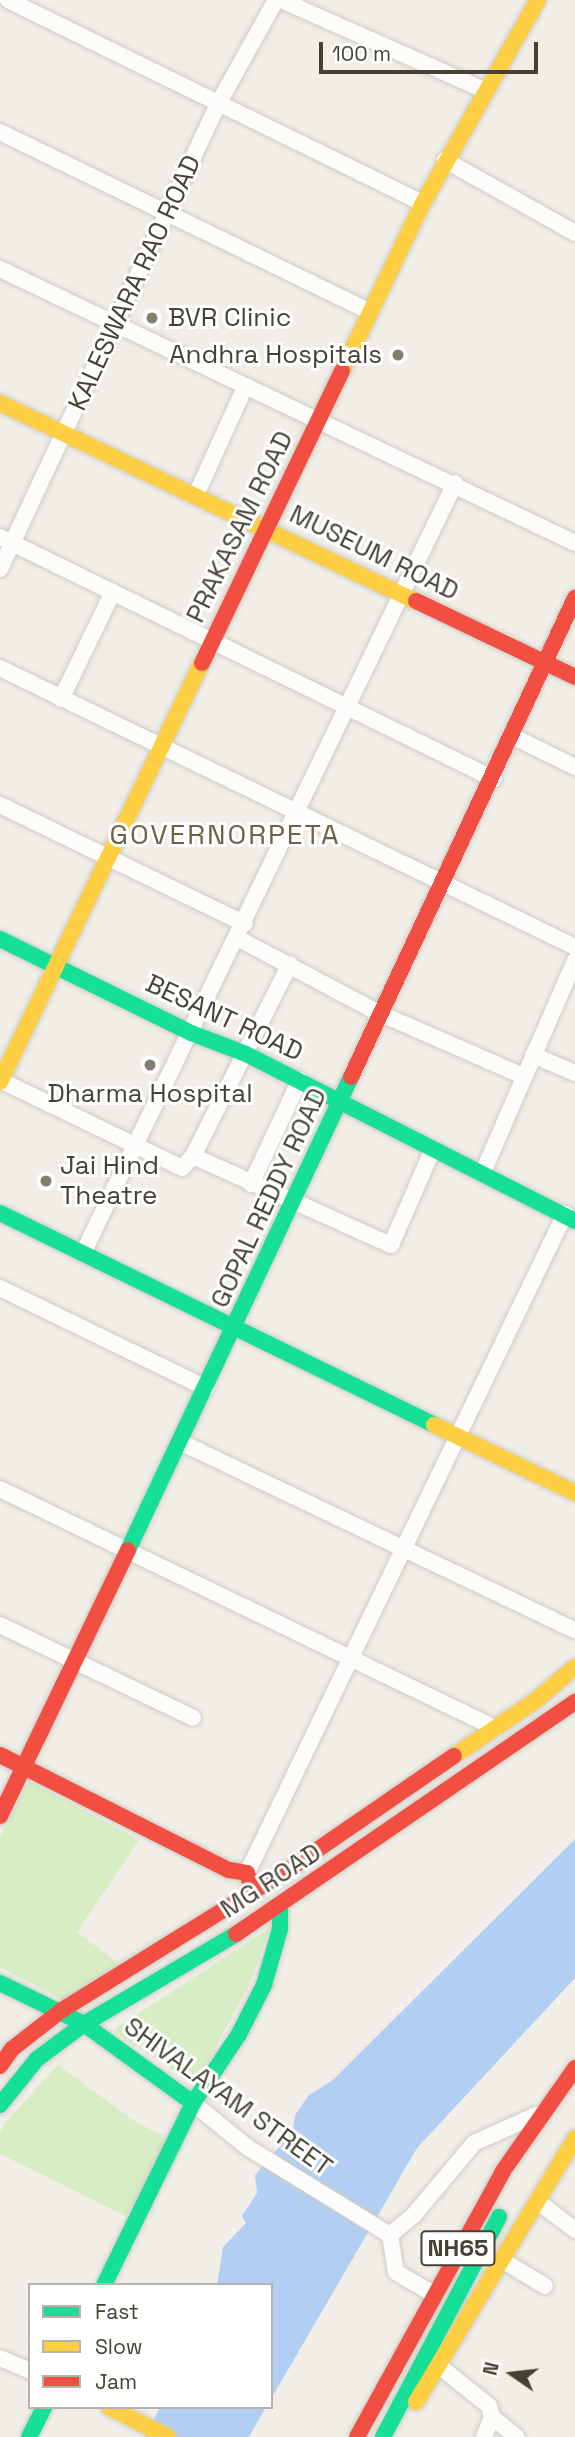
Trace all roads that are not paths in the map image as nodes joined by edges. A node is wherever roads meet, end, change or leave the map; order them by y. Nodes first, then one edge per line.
1 (8, 0) edge
2 (276, 0) edge
3 (281, 0) edge
4 (533, 1) edge
5 (484, 90) junction
6 (218, 104) junction
7 (0, 132) edge
8 (445, 160) junction
9 (423, 203) junction
10 (165, 215) junction
11 (575, 233) edge
12 (0, 270) edge
13 (370, 312) junction
14 (114, 325) junction
15 (244, 388) junction
16 (0, 402) edge
17 (317, 424) junction
18 (65, 434) junction
19 (455, 483) junction
20 (196, 495) junction
21 (265, 527) junction
22 (6, 540) edge
23 (575, 543) edge
24 (0, 569) edge
25 (113, 592) junction
26 (402, 595) junction
27 (575, 598) edge
28 (213, 638) junction
29 (545, 663) junction
30 (0, 668) edge
31 (575, 677) edge
32 (61, 699) junction
33 (350, 707) junction
34 (512, 736) junction
35 (162, 746) junction
36 (575, 767) edge
37 (494, 779) junction
38 (0, 805) edge
39 (297, 814) junction
40 (108, 856) junction
41 (442, 884) junction
42 (242, 931) junction
43 (0, 939) edge
44 (575, 947) edge
45 (575, 960) edge
46 (290, 964) junction
47 (56, 965) junction
48 (379, 1013) junction
49 (191, 1032) junction
50 (246, 1054) junction
51 (533, 1055) junction
52 (575, 1073) edge
53 (523, 1076) junction
54 (300, 1080) junction
55 (0, 1081) edge
56 (341, 1102) junction
57 (132, 1148) junction
58 (433, 1149) junction
59 (193, 1156) junction
60 (483, 1172) junction
61 (251, 1184) junction
62 (295, 1203) junction
63 (0, 1213) edge
64 (570, 1217) edge
65 (83, 1253) junction
66 (0, 1288) edge
67 (237, 1326) junction
68 (206, 1388) junction
69 (458, 1436) junction
70 (180, 1442) junction
71 (0, 1489) edge
72 (575, 1493) edge
73 (127, 1548) junction
74 (404, 1550) junction
75 (0, 1625) edge
76 (575, 1630) edge
77 (352, 1658) junction
78 (76, 1661) junction
79 (575, 1667) edge
80 (575, 1702) edge
81 (193, 1718) dead end
82 (495, 1728) junction
83 (0, 1755) edge
84 (27, 1766) junction
85 (0, 1816) edge
86 (247, 1872) junction
87 (253, 1891) junction
88 (280, 1907) junction
89 (0, 1983) edge
90 (62, 2010) junction
91 (84, 2024) junction
92 (0, 2066) edge
93 (575, 2068) edge
94 (575, 2099) edge
95 (193, 2103) junction
96 (0, 2105) edge
97 (541, 2114) junction
98 (575, 2138) edge
99 (527, 2168) dead end
100 (537, 2201) junction
101 (507, 2202) dead end
102 (575, 2230) edge
103 (382, 2232) junction
104 (502, 2260) junction
105 (105, 2283) edge
106 (545, 2286) dead end
107 (433, 2294) junction
108 (0, 2358) edge
109 (438, 2365) junction
110 (28, 2370) edge
111 (43, 2409) edge
112 (113, 2409) edge
113 (492, 2417) junction
114 (29, 2437) edge
115 (168, 2437) edge
116 (357, 2437) edge
117 (383, 2437) edge
118 (397, 2437) edge
119 (484, 2437) edge
120 (517, 2437) edge

1 - 6 street
2 - 6 street, KALESWARA RAO ROAD
3 - 5 street
4 - 5 main road, PRAKASAM ROAD
5 - 8 main road, PRAKASAM ROAD
6 - 9 street
6 - 10 street, KALESWARA RAO ROAD
7 - 10 street
8 - 9 main road, PRAKASAM ROAD
8 - 11 street
9 - 13 main road, PRAKASAM ROAD
10 - 13 street
10 - 14 street, KALESWARA RAO ROAD
12 - 14 street
13 - 17 main road, PRAKASAM ROAD
14 - 15 street
14 - 18 street, KALESWARA RAO ROAD
15 - 17 street
15 - 20 street
16 - 18 main road, MUSEUM ROAD
17 - 19 street
17 - 21 main road, PRAKASAM ROAD
18 - 20 main road, MUSEUM ROAD
18 - 22 street, KALESWARA RAO ROAD
19 - 23 street
19 - 26 street
20 - 21 main road, MUSEUM ROAD
21 - 26 main road, MUSEUM ROAD
21 - 28 main road, PRAKASAM ROAD
22 - 24 street, KALESWARA RAO ROAD
22 - 25 street
25 - 28 street
25 - 32 street
26 - 29 main road, MUSEUM ROAD
26 - 33 street
27 - 29 main road, GOPAL REDDY ROAD
28 - 33 street
28 - 35 main road, PRAKASAM ROAD
29 - 31 main road, MUSEUM ROAD
29 - 34 main road, GOPAL REDDY ROAD
30 - 32 street
32 - 35 street
33 - 37 street
33 - 39 street
34 - 36 street
34 - 37 main road, GOPAL REDDY ROAD
35 - 39 street
35 - 40 main road, PRAKASAM ROAD
37 - 41 main road, GOPAL REDDY ROAD
38 - 40 street
39 - 41 street
39 - 42 street
40 - 42 street
40 - 47 main road, PRAKASAM ROAD
41 - 44 street
41 - 48 main road, GOPAL REDDY ROAD
42 - 46 street
42 - 49 street
43 - 47 main road, BESANT ROAD
45 - 51 street
46 - 48 street
46 - 50 street
47 - 49 main road, BESANT ROAD
47 - 55 main road, PRAKASAM ROAD
48 - 53 street
48 - 56 main road, GOPAL REDDY ROAD
49 - 50 main road, BESANT ROAD
49 - 57 street
50 - 54 main road, BESANT ROAD
50 - 59 street
51 - 52 street
51 - 53 street
53 - 60 street
54 - 56 main road, BESANT ROAD
54 - 61 street
55 - 57 street
56 - 58 main road, BESANT ROAD
56 - 62 main road, GOPAL REDDY ROAD
57 - 59 street
57 - 65 street
58 - 60 main road, BESANT ROAD
58 - 62 street
59 - 61 street
60 - 64 main road, BESANT ROAD
61 - 62 street
62 - 67 main road, GOPAL REDDY ROAD
63 - 65 main road
64 - 69 street
65 - 67 main road
66 - 68 street
67 - 68 main road, GOPAL REDDY ROAD
67 - 69 main road
68 - 70 main road, GOPAL REDDY ROAD
69 - 72 main road
69 - 74 street
70 - 73 main road, GOPAL REDDY ROAD
70 - 74 street
71 - 73 street
73 - 77 street
73 - 78 main road, GOPAL REDDY ROAD
74 - 76 street
74 - 77 street
75 - 78 street
77 - 82 street
77 - 86 street
78 - 81 street
78 - 84 main road, GOPAL REDDY ROAD
79 - 82 main road, MG ROAD
80 - 88 main road, MG ROAD
82 - 87 main road, MG ROAD
83 - 84 main road
84 - 85 main road, GOPAL REDDY ROAD
84 - 86 main road
86 - 87 main road
87 - 90 main road, MG ROAD
88 - 91 main road, MG ROAD
88 - 95 main road
89 - 90 main road, SHIVALAYAM STREET
90 - 91 main road, SHIVALAYAM STREET
90 - 92 main road, MG ROAD
91 - 95 main road, SHIVALAYAM STREET
91 - 96 main road, MG ROAD
93 - 97 main road, NH65
94 - 99 main road
95 - 103 street, SHIVALAYAM STREET
95 - 105 main road
97 - 103 street
97 - 107 main road, NH65
98 - 100 main road
100 - 102 street
100 - 104 main road
101 - 117 main road, NH65
103 - 107 street
104 - 106 street
104 - 109 main road
107 - 116 main road, NH65
108 - 110 street
109 - 113 street
109 - 118 main road
111 - 114 main road
112 - 115 main road
113 - 119 street
113 - 120 street

